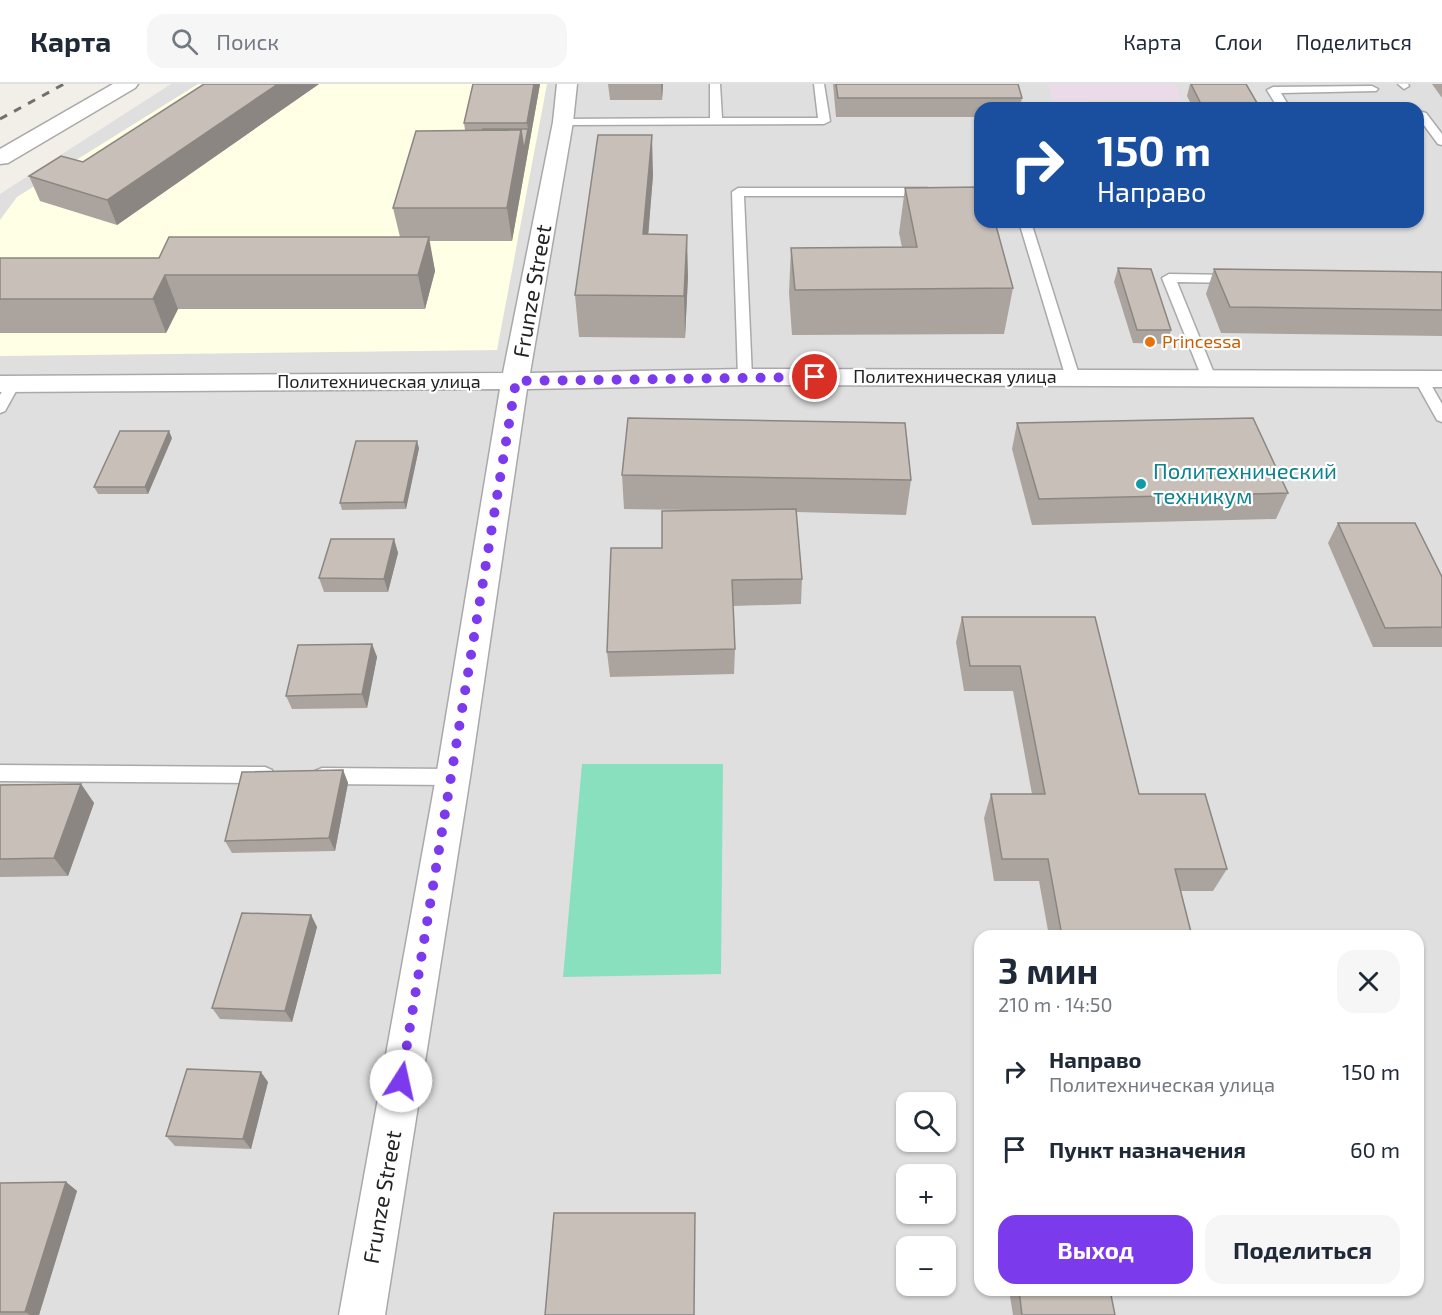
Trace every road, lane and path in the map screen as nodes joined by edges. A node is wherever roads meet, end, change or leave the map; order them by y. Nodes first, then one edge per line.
1 (128, 84) edge
2 (567, 84) edge
3 (715, 84) edge
4 (819, 84) edge
5 (1368, 84) edge
6 (1281, 102) edge
7 (1424, 118) edge
8 (563, 122) junction
9 (716, 122) junction
10 (1442, 142) edge
11 (0, 158) edge
12 (945, 192) edge
13 (1027, 228) edge
14 (1252, 279) edge
15 (745, 377) junction
16 (1073, 378) junction
17 (1209, 378) junction
18 (1431, 379) edge
19 (516, 381) junction
20 (7, 384) edge
21 (0, 408) edge
22 (1442, 417) edge
23 (0, 774) edge
24 (453, 777) junction
25 (362, 1315) edge

1 - 11 street
2 - 8 street, Frunze Street
3 - 9 lane
4 - 9 lane
5 - 6 lane
7 - 10 lane
8 - 9 lane
8 - 19 street, Frunze Street
12 - 15 lane
13 - 16 lane
14 - 17 lane
15 - 16 street, Политехническая улица
15 - 19 street, Политехническая улица
16 - 17 street, Политехническая улица
17 - 18 street, Политехническая улица
18 - 22 lane
19 - 20 street, Политехническая улица
19 - 24 street, Frunze Street
20 - 21 lane
23 - 24 lane
24 - 25 street, Frunze Street

